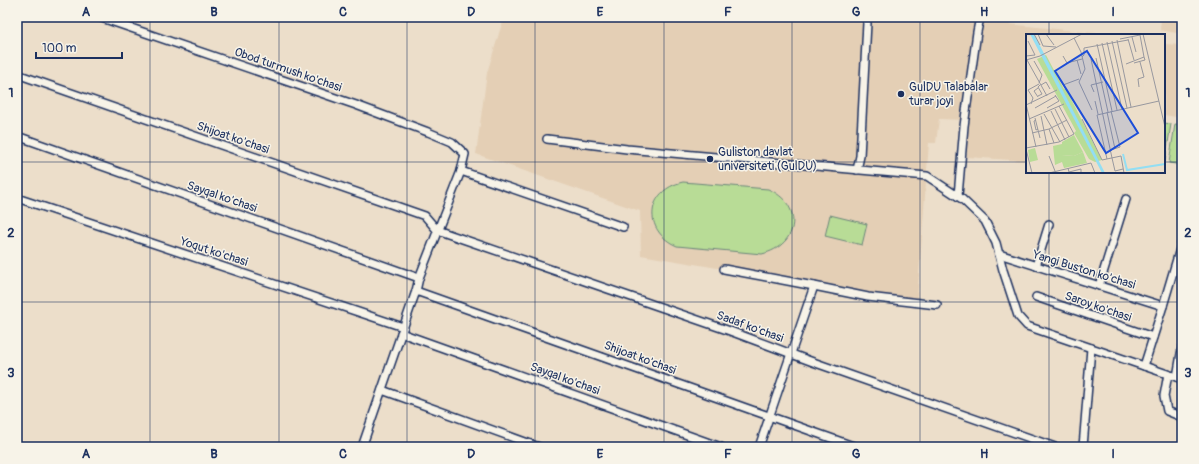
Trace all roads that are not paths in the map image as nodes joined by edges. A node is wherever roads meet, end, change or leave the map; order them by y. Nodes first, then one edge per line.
1 (99, 17) edge
2 (980, 17) edge
3 (867, 23) dead end
4 (17, 74) edge
5 (17, 136) edge
6 (547, 139) dead end
7 (857, 170) junction
8 (461, 171) junction
9 (958, 196) junction
10 (17, 198) edge
11 (1126, 199) dead end
12 (1049, 224) dead end
13 (623, 227) dead end
14 (437, 230) junction
15 (1182, 242) edge
16 (999, 254) junction
17 (1036, 266) junction
18 (724, 269) dead end
19 (419, 278) junction
20 (814, 286) junction
21 (1099, 286) junction
22 (416, 291) junction
23 (1036, 297) dead end
24 (937, 305) dead end
25 (1163, 306) junction
26 (402, 330) junction
27 (1153, 337) junction
28 (1091, 348) junction
29 (1182, 348) edge
30 (791, 354) junction
31 (1144, 366) junction
32 (1168, 374) junction
33 (1180, 378) edge
34 (382, 390) junction
35 (770, 416) junction
36 (1182, 417) edge
37 (362, 447) edge
38 (539, 447) edge
39 (721, 447) edge
40 (759, 447) edge
41 (856, 447) edge
42 (1055, 447) edge
43 (1083, 447) edge

1 - 8 street, Obod turmush ko'chasi
2 - 9 street
3 - 7 street
4 - 14 street, Shijoat ko'chasi
5 - 19 street, Sayqal ko'chasi
6 - 7 street
7 - 9 street
8 - 13 street
8 - 14 street
9 - 16 street
10 - 26 street, Yoqut ko'chasi
11 - 21 street
12 - 17 street
14 - 19 street
14 - 30 street, Sadaf ko'chasi
15 - 25 street
16 - 17 street, Yangi Buston ko'chasi
16 - 28 street
17 - 21 street, Yangi Buston ko'chasi
18 - 20 street
19 - 22 street
20 - 24 street
20 - 30 street
21 - 25 street, Yangi Buston ko'chasi
22 - 26 street
22 - 35 street, Shijoat ko'chasi
23 - 27 street, Saroy ko'chasi
25 - 27 street
26 - 34 street
26 - 39 street, Sayqal ko'chasi
27 - 31 street
28 - 31 street
28 - 43 street
29 - 33 street
30 - 35 street
30 - 42 street, Sadaf ko'chasi
31 - 32 street
32 - 33 street
32 - 36 street
34 - 37 street
34 - 38 street
35 - 40 street
35 - 41 street, Shijoat ko'chasi

